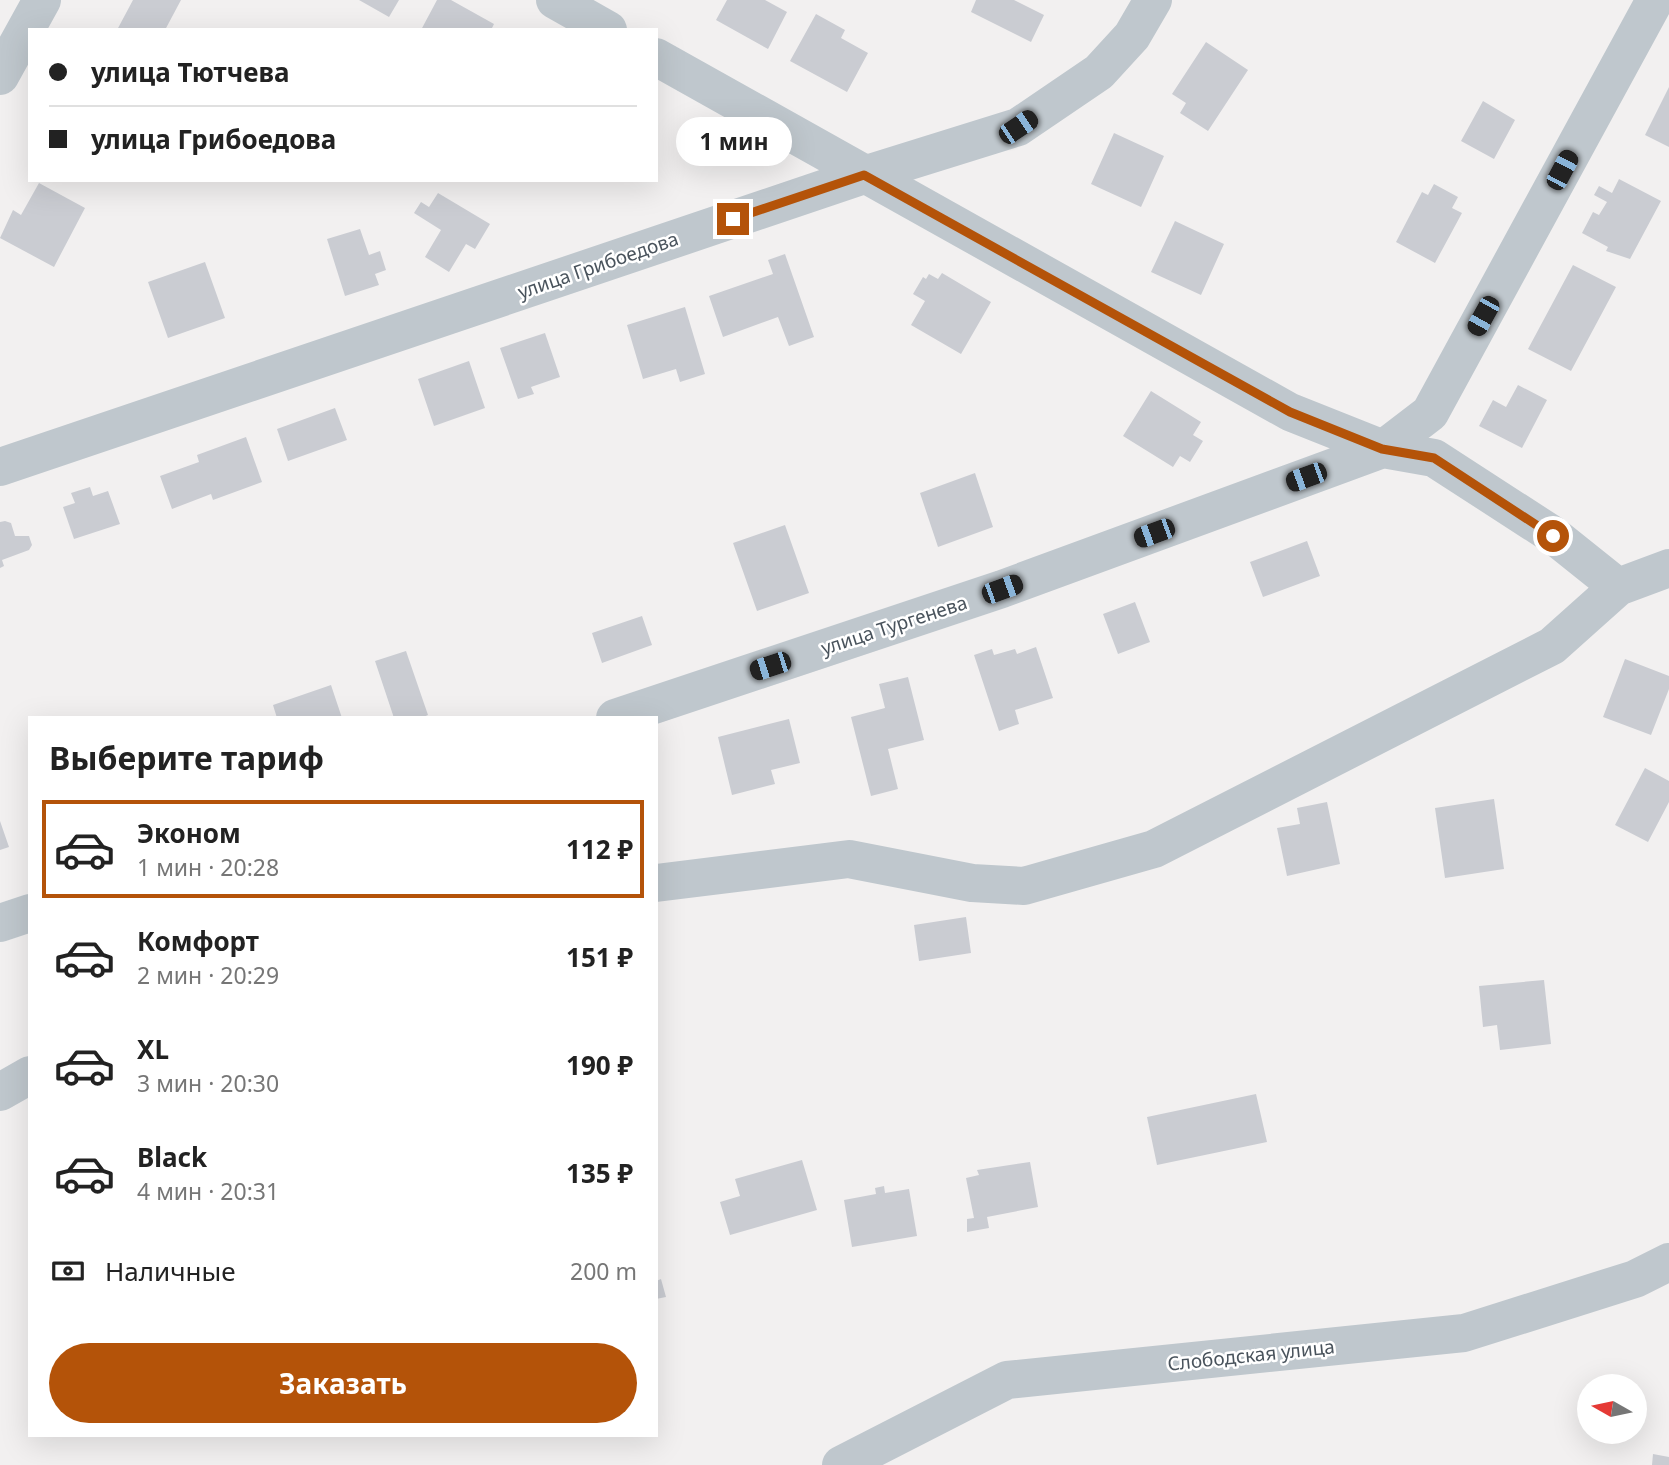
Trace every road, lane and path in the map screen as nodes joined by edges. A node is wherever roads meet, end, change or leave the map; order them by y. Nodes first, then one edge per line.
1 (42, 0) edge
2 (555, 0) edge
3 (1153, 0) edge
4 (1655, 0) edge
5 (604, 28) edge
6 (658, 58) edge
7 (0, 76) edge
8 (864, 175) junction
9 (1382, 449) junction
10 (0, 467) edge
11 (1669, 568) edge
12 (1618, 587) junction
13 (621, 716) edge
14 (658, 883) edge
15 (28, 914) edge
16 (0, 923) edge
17 (28, 1076) edge
18 (0, 1093) edge
19 (1669, 1262) edge
20 (841, 1465) edge

1 - 7 street
2 - 5 street
3 - 8 street, улица Грибоедова
4 - 9 street, улица Тургенева
6 - 8 street
8 - 9 street
8 - 10 street, улица Грибоедова
9 - 12 street
9 - 13 street, улица Тургенева
11 - 12 street
12 - 14 street
15 - 16 street
17 - 18 street
19 - 20 street, Слободская улица

